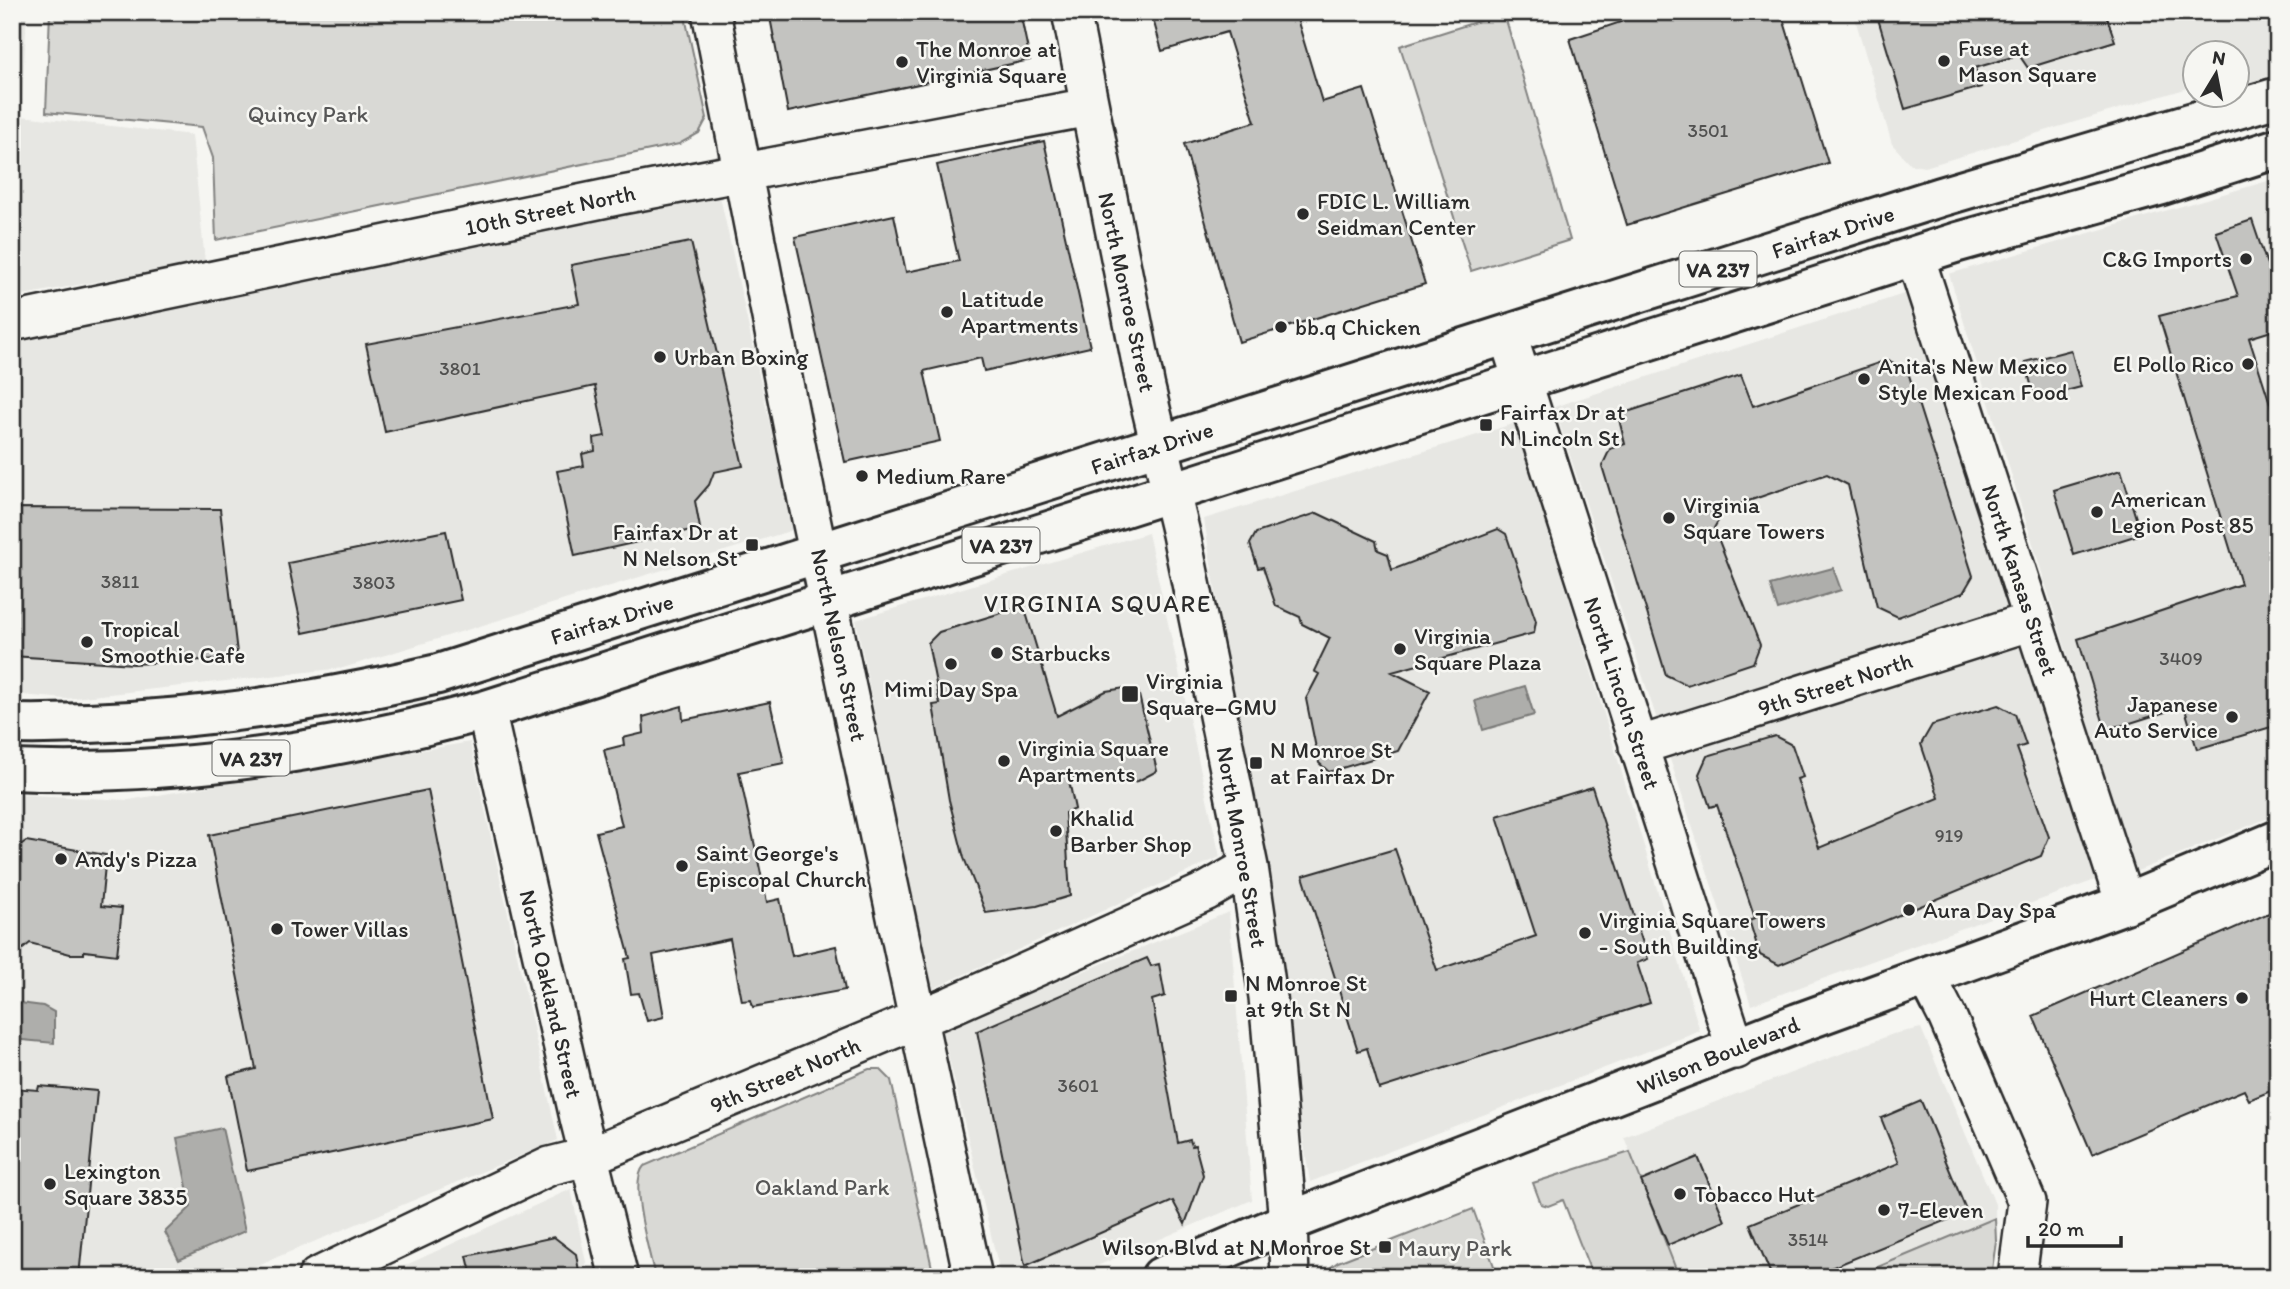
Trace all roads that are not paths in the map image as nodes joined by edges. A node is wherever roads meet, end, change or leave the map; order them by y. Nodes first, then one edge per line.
1 (711, 12) edge
2 (1071, 12) edge
3 (2278, 97) edge
4 (1089, 107) junction
5 (2278, 148) edge
6 (743, 173) junction
7 (1916, 256) junction
8 (12, 321) edge
9 (1508, 336) junction
10 (1524, 380) junction
11 (1160, 445) junction
12 (1171, 491) junction
13 (821, 554) junction
14 (831, 600) junction
15 (2032, 621) junction
16 (473, 663) junction
17 (486, 710) junction
18 (12, 724) edge
19 (1638, 746) junction
20 (12, 770) edge
21 (2278, 840) edge
22 (1249, 867) junction
23 (2125, 904) junction
24 (1927, 977) junction
25 (918, 1020) junction
26 (1736, 1050) junction
27 (590, 1156) junction
28 (1288, 1222) junction
29 (317, 1277) edge
30 (619, 1277) edge
31 (973, 1277) edge
32 (1161, 1277) edge
33 (1290, 1277) edge
34 (2017, 1277) edge

1 - 6 street, North Nelson Street
2 - 4 street, North Monroe Street
3 - 9 main road, Fairfax Drive / VA 237
4 - 6 street, 10th Street North
4 - 11 street, North Monroe Street
5 - 7 main road, Fairfax Drive / VA 237
6 - 8 street, 10th Street North
6 - 13 street, North Nelson Street
7 - 10 main road, Fairfax Drive / VA 237
7 - 15 street, North Kansas Street
9 - 10 street, North Lincoln Street
9 - 11 main road, Fairfax Drive / VA 237
10 - 12 main road, Fairfax Drive / VA 237
10 - 19 street, North Lincoln Street
11 - 12 street, North Monroe Street
11 - 13 main road, Fairfax Drive / VA 237
12 - 14 main road, Fairfax Drive / VA 237
12 - 22 street, North Monroe Street
13 - 14 street, North Nelson Street
13 - 16 main road, Fairfax Drive / VA 237
14 - 17 main road, Fairfax Drive / VA 237
14 - 25 street, North Nelson Street
15 - 19 street, 9th Street North
15 - 23 street, North Kansas Street
16 - 17 main road
16 - 18 main road, Fairfax Drive / VA 237
17 - 20 main road, Fairfax Drive / VA 237
17 - 27 street, North Oakland Street
19 - 26 street, North Lincoln Street
21 - 23 main road, Wilson Boulevard
22 - 25 street, 9th Street North
22 - 28 street, North Monroe Street
23 - 24 main road, Wilson Boulevard
24 - 26 main road, Wilson Boulevard
24 - 34 street
25 - 27 street, 9th Street North
25 - 31 street, North Nelson Street
26 - 28 main road, Wilson Boulevard
27 - 29 street, 9th Street North
27 - 30 street, North Oakland Street
28 - 32 main road, Wilson Boulevard
28 - 33 street, North Monroe Street

